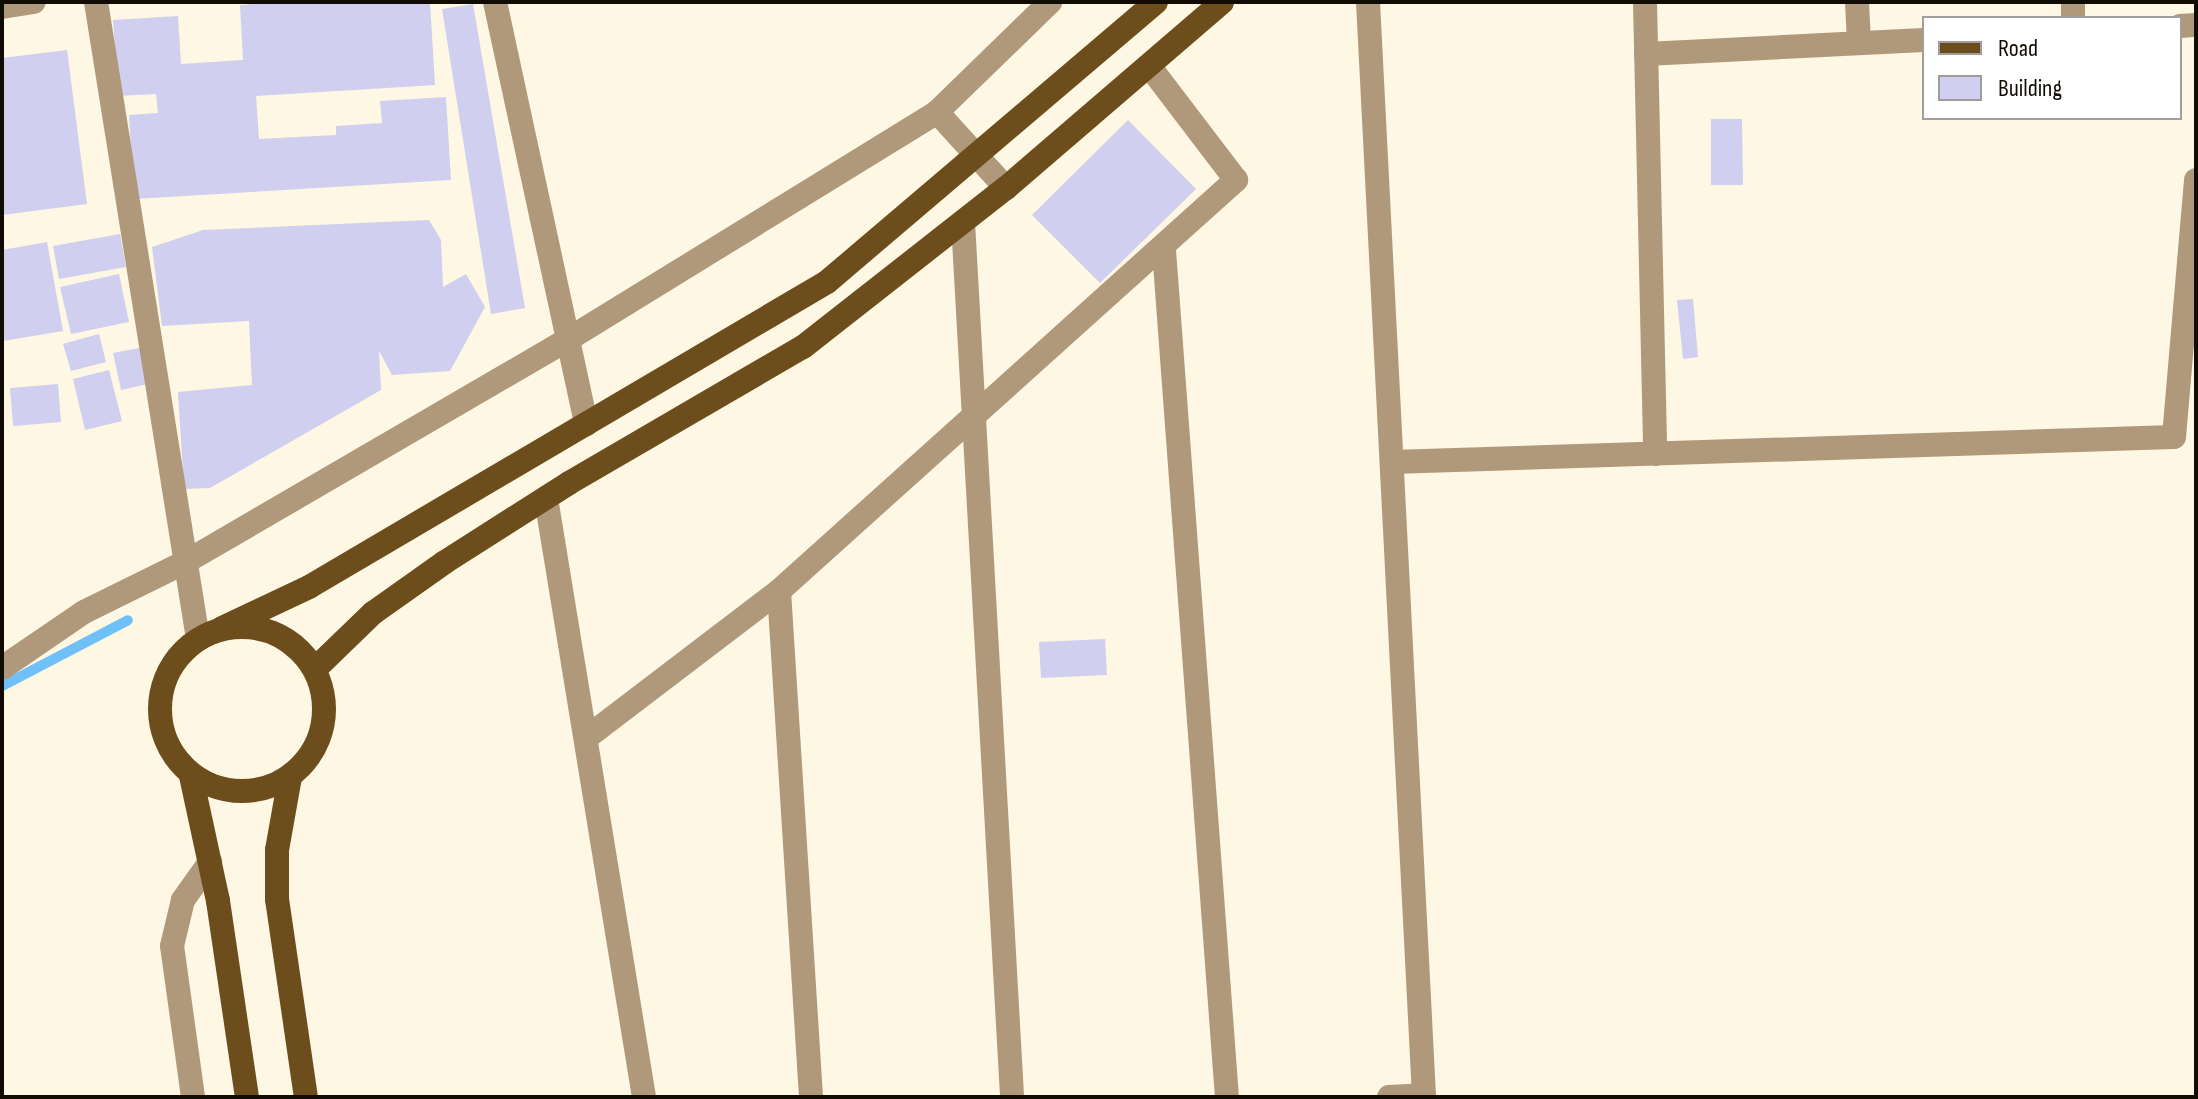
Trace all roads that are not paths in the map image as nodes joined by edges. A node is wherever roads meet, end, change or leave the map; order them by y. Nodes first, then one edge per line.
1 (34, 2) edge
2 (96, 2) edge
3 (495, 2) edge
4 (1050, 2) edge
5 (1156, 2) edge
6 (1222, 2) edge
7 (1368, 2) edge
8 (1645, 2) edge
9 (1857, 2) edge
10 (2, 7) edge
11 (1922, 40) edge
12 (1859, 43) junction
13 (1646, 54) junction
14 (1149, 66) junction
15 (937, 112) junction
16 (978, 159) junction
17 (2196, 180) edge
18 (1006, 188) junction
19 (963, 222) junction
20 (1164, 250) junction
21 (567, 340) junction
22 (974, 417) junction
23 (586, 424) junction
24 (1655, 454) junction
25 (1392, 462) junction
26 (546, 498) junction
27 (189, 560) junction
28 (779, 591) junction
29 (222, 628) junction
30 (198, 639) junction
31 (2, 668) edge
32 (315, 669) junction
33 (586, 738) junction
34 (191, 776) junction
35 (290, 777) junction
36 (210, 862) junction
37 (1424, 1096) edge
38 (193, 1097) edge
39 (247, 1097) edge
40 (306, 1097) edge
41 (644, 1097) edge
42 (811, 1097) edge
43 (1012, 1097) edge
44 (1227, 1097) edge
45 (1389, 1097) edge

1 - 10 street
2 - 27 street
3 - 21 street
4 - 15 street
5 - 16 main road
6 - 14 main road
7 - 25 street
8 - 13 street
9 - 12 street
11 - 12 street
12 - 13 street
13 - 24 street
14 - 18 main road
14 - 20 street
15 - 16 street
15 - 21 street
16 - 18 street
16 - 23 main road
17 - 24 street
18 - 19 main road
19 - 22 street
19 - 26 main road
20 - 22 street
20 - 44 street
21 - 23 street
21 - 27 street
22 - 28 street
22 - 43 street
23 - 29 main road
24 - 25 street
25 - 37 street
26 - 32 main road
26 - 33 street
27 - 30 street
27 - 31 street
28 - 33 street
28 - 42 street
29 - 30 main road
29 - 32 main road
30 - 34 main road
32 - 35 main road
33 - 41 street
34 - 35 main road
34 - 36 main road
35 - 40 main road
36 - 38 street
36 - 39 main road
37 - 45 street

